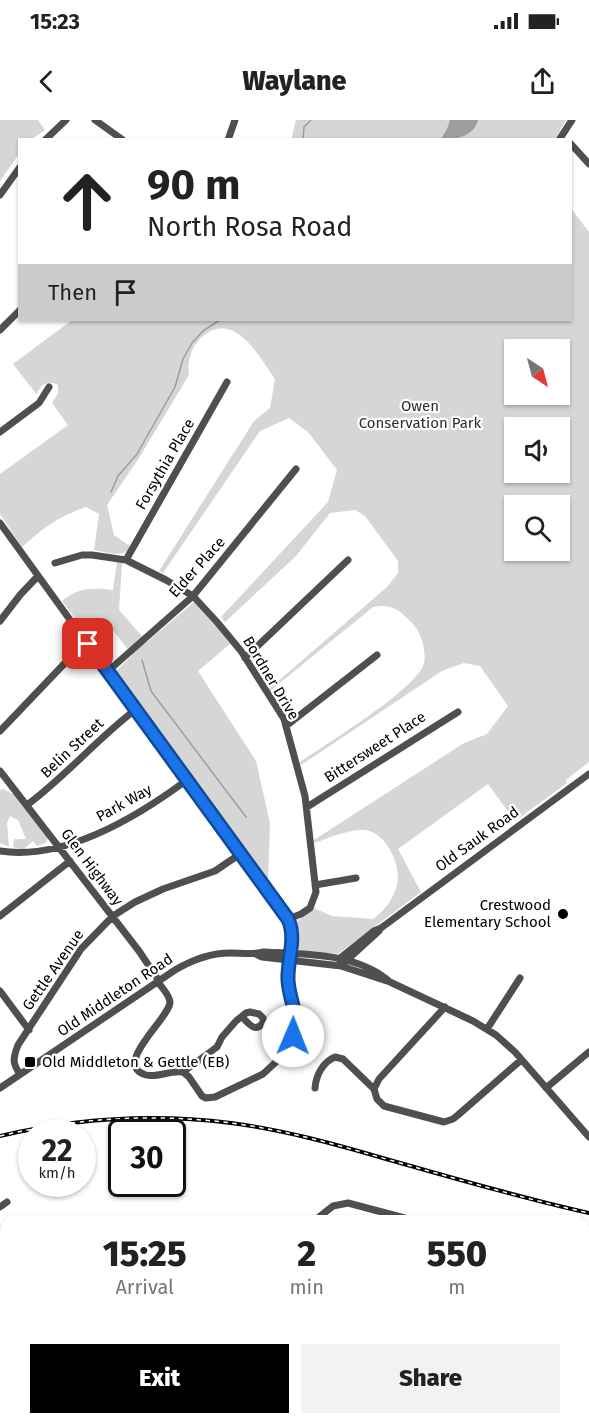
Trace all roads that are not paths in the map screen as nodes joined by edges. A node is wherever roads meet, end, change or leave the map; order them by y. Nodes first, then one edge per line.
1 (66, 120) edge
2 (95, 120) edge
3 (235, 120) edge
4 (572, 120) edge
5 (47, 138) edge
6 (120, 138) edge
7 (229, 138) edge
8 (564, 138) edge
9 (572, 147) edge
10 (589, 164) edge
11 (18, 170) edge
12 (0, 195) edge
13 (18, 312) edge
14 (0, 330) edge
15 (227, 382) dead end
16 (49, 387) dead end
17 (0, 432) edge
18 (296, 469) dead end
19 (0, 523) edge
20 (126, 560) junction
21 (348, 560) dead end
22 (55, 563) dead end
23 (38, 576) junction
24 (193, 596) junction
25 (0, 621) edge
26 (88, 644) junction
27 (377, 655) dead end
28 (245, 658) junction
29 (107, 672) junction
30 (135, 710) junction
31 (458, 711) dead end
32 (286, 726) junction
33 (0, 731) edge
34 (0, 771) edge
35 (589, 774) edge
36 (187, 780) junction
37 (27, 805) junction
38 (307, 807) junction
39 (60, 847) junction
40 (0, 851) edge
41 (240, 854) junction
42 (70, 861) junction
43 (356, 878) dead end
44 (315, 885) junction
45 (0, 916) edge
46 (112, 916) junction
47 (288, 919) junction
48 (381, 928) junction
49 (360, 950) junction
50 (291, 957) junction
51 (342, 962) junction
52 (361, 966) junction
53 (520, 978) dead end
54 (159, 982) junction
55 (390, 982) junction
56 (0, 991) edge
57 (445, 1007) junction
58 (243, 1017) dead end
59 (487, 1029) junction
60 (29, 1030) junction
61 (589, 1052) edge
62 (521, 1060) junction
63 (183, 1072) junction
64 (20, 1074) junction
65 (0, 1088) edge
66 (315, 1088) dead end
67 (546, 1088) junction
68 (374, 1089) junction
69 (589, 1137) edge
70 (321, 1215) edge
71 (393, 1215) edge

1 - 5 street
2 - 6 street
3 - 7 street
4 - 8 street
9 - 10 street
11 - 12 street
13 - 14 street
15 - 20 street, Forsythia Place
16 - 17 street
18 - 24 street, Elder Place
19 - 23 street
20 - 22 street, Bordner Drive
20 - 24 street, Bordner Drive
21 - 28 street
23 - 25 street
23 - 26 street
24 - 28 street, Bordner Drive
24 - 29 street, Elder Place
26 - 29 street
26 - 33 street
27 - 32 street
28 - 32 street, Bordner Drive
29 - 30 street
30 - 36 street
30 - 37 street, Belin Street
31 - 38 street, Bittersweet Place
32 - 38 street, Bordner Drive
34 - 37 street, Glen Highway
35 - 48 street, Old Sauk Road
36 - 39 street, Park Way
36 - 41 street
37 - 39 street, Glen Highway
38 - 44 street, Bordner Drive
39 - 40 street, Park Way
39 - 42 street, Glen Highway
41 - 46 street, Gettle Avenue
41 - 47 street
42 - 45 street
42 - 46 street, Glen Highway
43 - 44 street
44 - 47 street, Bordner Drive
46 - 54 street, Glen Highway
46 - 60 street, Gettle Avenue
47 - 50 street
48 - 49 street, Old Sauk Road
48 - 51 street, Old Sauk Road
49 - 51 street, Old Sauk Road
49 - 52 street
50 - 51 street, Old Middleton Road
50 - 54 street, Old Middleton Road
50 - 63 street
51 - 52 street, Old Middleton Road
51 - 55 street, Old Middleton Road
52 - 55 street, Old Middleton Road
53 - 59 street
54 - 63 street, Glen Highway
54 - 64 street, Old Middleton Road
55 - 57 street, Old Middleton Road
56 - 60 street
57 - 59 street, Old Middleton Road
57 - 68 street
58 - 63 street
59 - 62 street, Old Middleton Road
60 - 64 street, Gettle Avenue
61 - 67 street
62 - 67 street, Old Middleton Road
62 - 68 street
64 - 65 street, Old Middleton Road
66 - 68 street
67 - 69 street, Old Middleton Road
70 - 71 street

